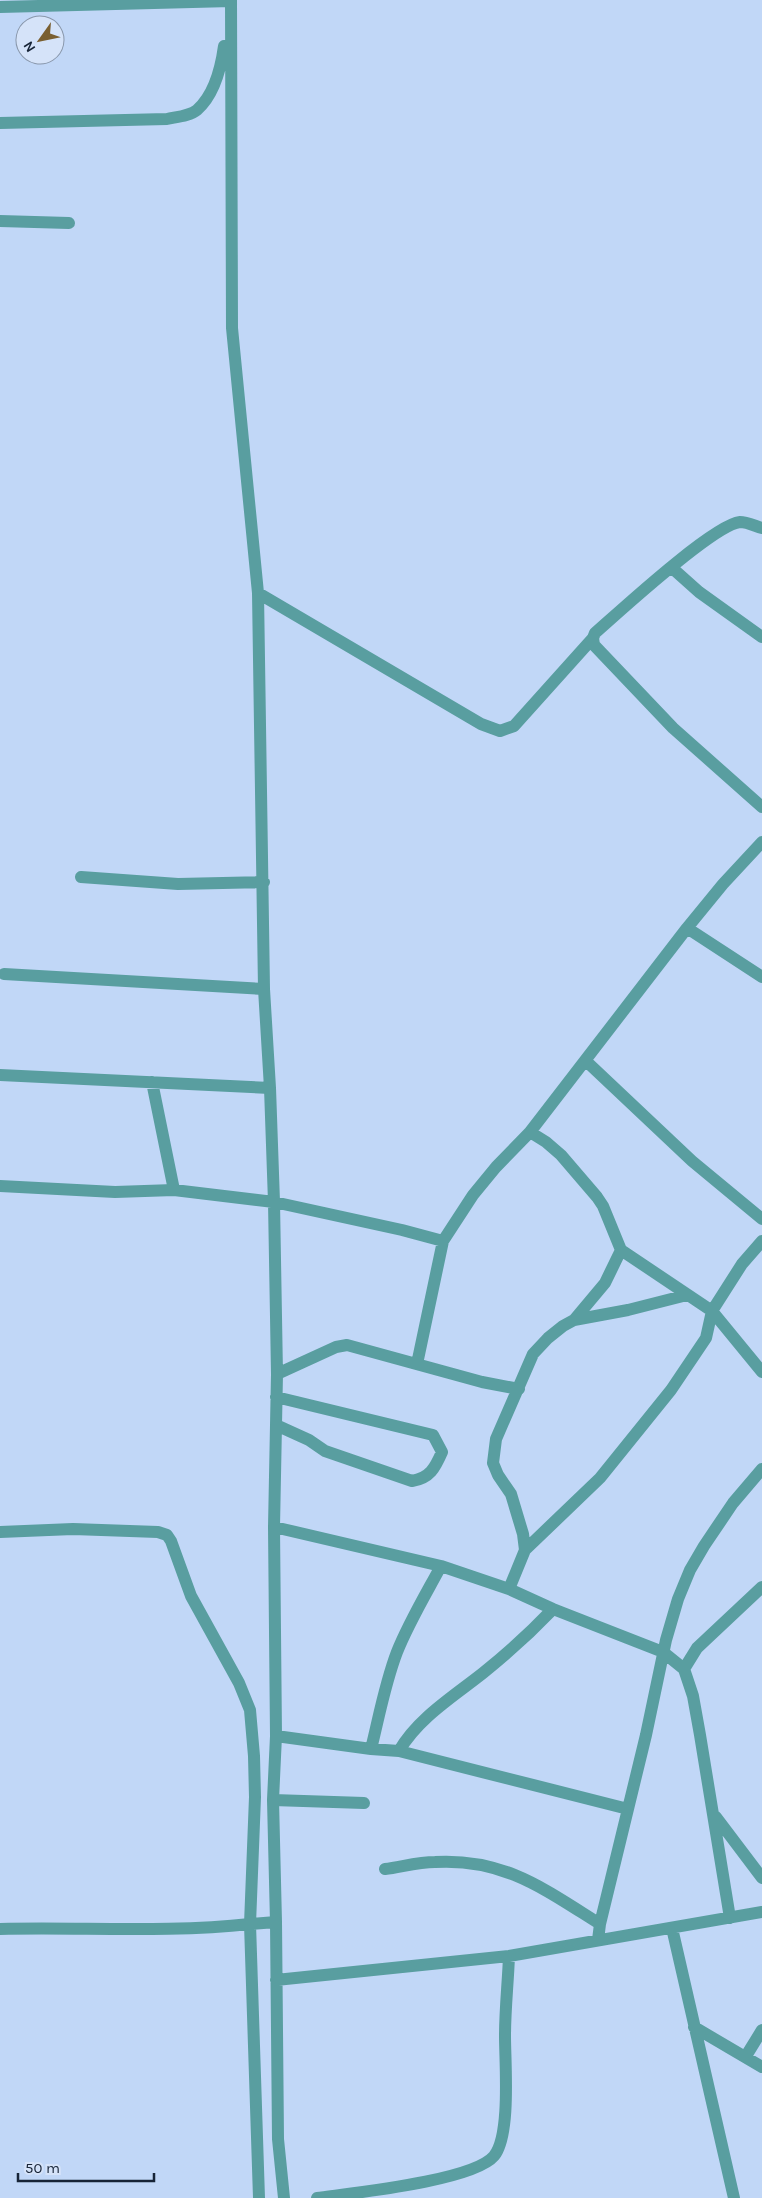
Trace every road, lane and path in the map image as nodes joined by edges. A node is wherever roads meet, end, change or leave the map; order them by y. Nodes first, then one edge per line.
1 (231, 0) edge
2 (0, 7) edge
3 (0, 123) edge
4 (0, 222) edge
5 (68, 223) dead end
6 (762, 528) edge
7 (671, 567) junction
8 (258, 594) junction
9 (762, 637) edge
10 (593, 638) junction
11 (762, 806) edge
12 (762, 842) edge
13 (81, 877) dead end
14 (264, 882) junction
15 (687, 928) junction
16 (4, 974) dead end
17 (762, 977) edge
18 (264, 989) junction
19 (586, 1061) junction
20 (0, 1075) edge
21 (152, 1082) junction
22 (270, 1088) junction
23 (530, 1132) junction
24 (0, 1186) edge
25 (174, 1190) junction
26 (274, 1202) junction
27 (762, 1219) edge
28 (443, 1241) junction
29 (762, 1241) edge
30 (621, 1250) junction
31 (688, 1295) junction
32 (712, 1310) junction
33 (574, 1320) junction
34 (417, 1364) junction
35 (762, 1372) edge
36 (277, 1374) junction
37 (519, 1389) junction
38 (276, 1397) junction
39 (276, 1425) junction
40 (762, 1469) edge
41 (274, 1526) junction
42 (0, 1532) edge
43 (525, 1550) junction
44 (441, 1566) junction
45 (762, 1587) edge
46 (509, 1588) junction
47 (553, 1609) junction
48 (663, 1652) junction
49 (684, 1669) junction
50 (276, 1736) junction
51 (371, 1749) junction
52 (399, 1751) junction
53 (273, 1800) junction
54 (364, 1803) dead end
55 (628, 1809) junction
56 (715, 1815) junction
57 (385, 1869) dead end
58 (762, 1878) edge
59 (762, 1912) edge
60 (730, 1918) junction
61 (276, 1922) junction
62 (250, 1924) junction
63 (600, 1924) junction
64 (672, 1928) junction
65 (0, 1929) edge
66 (598, 1940) junction
67 (509, 1956) junction
68 (276, 1980) junction
69 (694, 2027) junction
70 (762, 2030) edge
71 (746, 2056) junction
72 (762, 2067) edge
73 (259, 2198) edge
74 (284, 2198) edge
75 (317, 2198) edge
76 (734, 2198) edge

1 - 2 street
1 - 3 street
1 - 8 street
4 - 5 street
6 - 7 street
7 - 9 street
7 - 10 street
8 - 10 street
8 - 14 street
10 - 11 street
12 - 15 street
13 - 14 street
14 - 18 street
15 - 17 street
15 - 19 street
16 - 18 street
18 - 22 street
19 - 23 street
19 - 27 street
20 - 21 street
21 - 22 street
21 - 25 street
22 - 26 street
23 - 28 street
23 - 30 street
24 - 25 street
25 - 26 street
26 - 28 street
26 - 36 street
28 - 34 street
29 - 32 street
30 - 31 street
30 - 33 street
31 - 32 street
31 - 33 street
32 - 35 street
32 - 43 street
33 - 37 street
34 - 36 street
34 - 37 street
36 - 38 street
37 - 43 street
38 - 39 street
38 - 39 street
39 - 41 street
40 - 48 street
41 - 44 street
41 - 50 street
42 - 62 street
43 - 46 street
44 - 46 street
44 - 51 street
45 - 49 street
46 - 47 street
47 - 48 street
47 - 52 street
48 - 49 street
48 - 55 street
49 - 56 street
50 - 51 street
50 - 53 street
51 - 52 street
52 - 55 street
53 - 54 street
53 - 61 street
55 - 63 street
56 - 58 street
56 - 60 street
57 - 63 street
59 - 60 street
60 - 64 street
61 - 62 street
61 - 68 street
62 - 65 street
62 - 73 street
63 - 66 street
64 - 66 street
64 - 69 street
66 - 67 street
67 - 68 street
67 - 75 street
68 - 74 street
69 - 71 street
69 - 76 street
70 - 71 street
71 - 72 street

